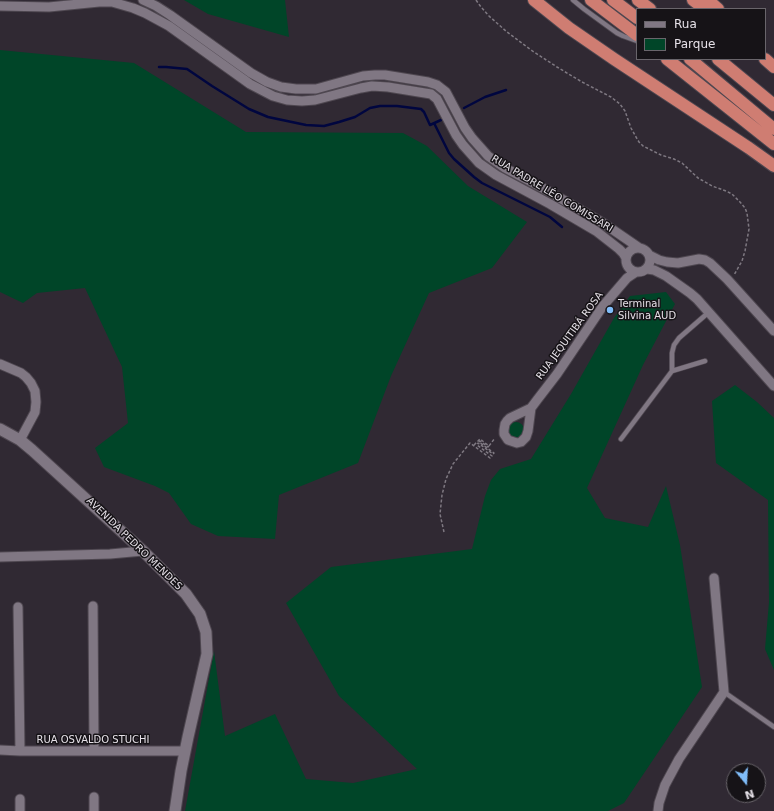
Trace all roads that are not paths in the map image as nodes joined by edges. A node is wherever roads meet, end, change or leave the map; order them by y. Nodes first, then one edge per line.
1 (143, 0) edge
2 (534, 0) edge
3 (573, 0) edge
4 (591, 0) edge
5 (613, 0) edge
6 (638, 0) edge
7 (693, 0) edge
8 (708, 0) edge
9 (0, 6) edge
10 (649, 8) edge
11 (704, 8) edge
12 (717, 8) edge
13 (636, 17) edge
14 (636, 34) edge
15 (636, 41) edge
16 (668, 60) edge
17 (691, 60) edge
18 (719, 60) edge
19 (766, 60) edge
20 (774, 67) edge
21 (774, 105) edge
22 (774, 129) edge
23 (774, 144) edge
24 (774, 166) edge
25 (638, 247) junction
26 (650, 255) junction
27 (626, 258) junction
28 (647, 269) junction
29 (631, 273) junction
30 (709, 312) junction
31 (774, 331) edge
32 (706, 361) dead end
33 (0, 364) edge
34 (672, 371) junction
35 (774, 386) edge
36 (532, 408) dead end
37 (0, 429) edge
38 (621, 439) dead end
39 (20, 440) junction
40 (143, 551) junction
41 (0, 557) edge
42 (714, 578) dead end
43 (93, 606) dead end
44 (18, 607) dead end
45 (724, 692) junction
46 (774, 727) edge
47 (0, 750) edge
48 (20, 751) junction
49 (94, 751) junction
50 (185, 751) junction
51 (94, 797) dead end
52 (20, 799) dead end
53 (20, 811) edge
54 (94, 811) edge
55 (175, 811) edge
56 (658, 811) edge

1 - 25 street, RUA PADRE LÉO COMISSARI
2 - 24 highway
3 - 15 lane
4 - 14 highway
5 - 13 highway
6 - 10 highway
7 - 11 highway
8 - 12 highway
9 - 27 street, RUA PADRE LÉO COMISSARI
16 - 23 highway
17 - 22 highway
18 - 21 highway
19 - 20 highway
25 - 26 street
25 - 27 street
26 - 28 street
26 - 31 street
27 - 29 street
28 - 29 street
28 - 30 street
29 - 36 street, RUA JEQUITIBÁ ROSA
30 - 34 lane
30 - 35 street
32 - 34 lane
33 - 39 street
34 - 38 lane
37 - 39 street, AVENIDA PEDRO MENDES
39 - 40 street, AVENIDA PEDRO MENDES
40 - 41 street
40 - 50 street, AVENIDA PEDRO MENDES
42 - 45 street
43 - 49 street
44 - 48 street
45 - 46 lane
45 - 56 street
47 - 48 street, RUA OSVALDO STUCHI
48 - 49 street, RUA OSVALDO STUCHI
49 - 50 street, RUA OSVALDO STUCHI
50 - 55 street, AVENIDA PEDRO MENDES
51 - 54 street
52 - 53 street

